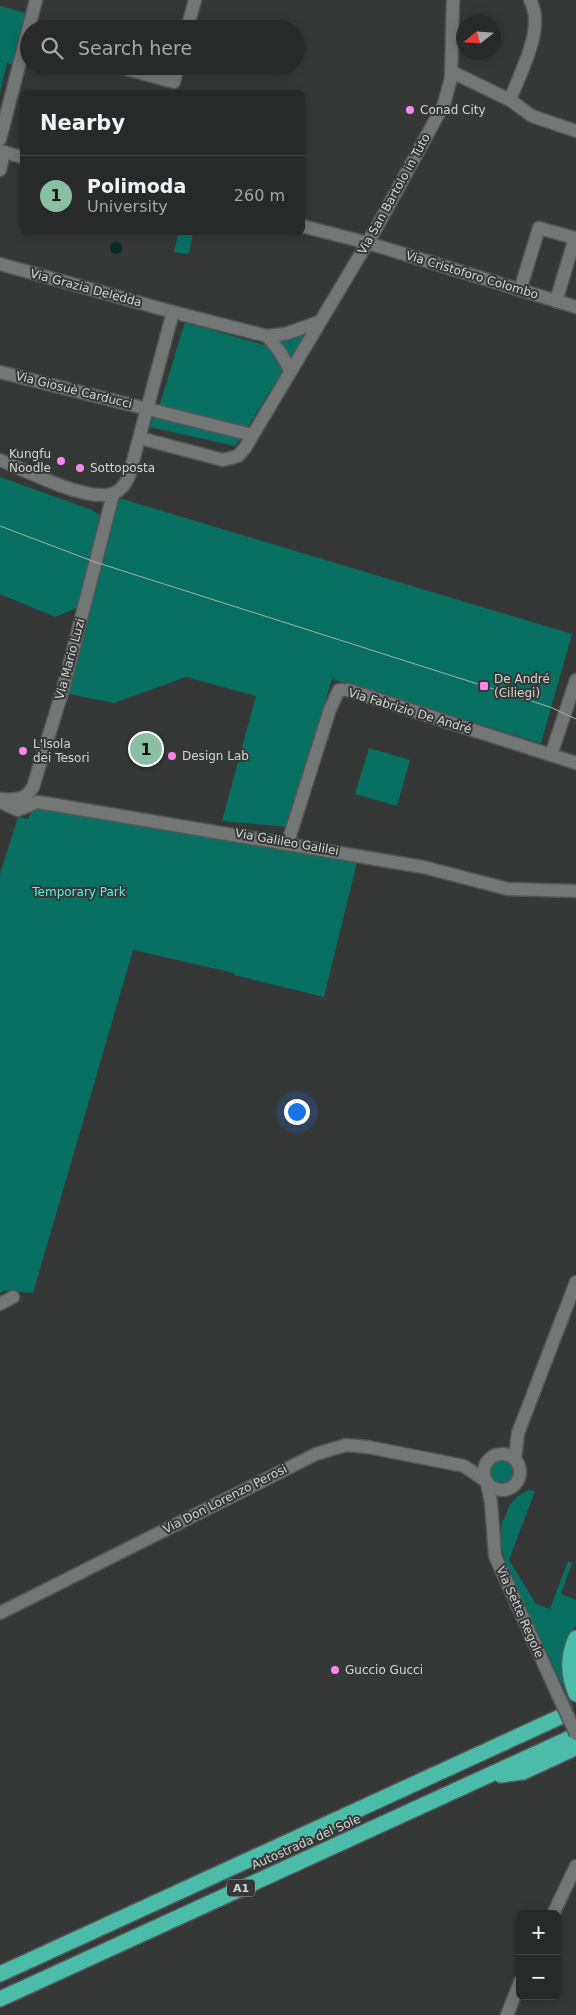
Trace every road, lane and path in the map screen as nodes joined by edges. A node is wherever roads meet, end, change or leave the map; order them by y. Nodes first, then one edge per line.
1 (36, 0) edge
2 (195, 0) edge
3 (453, 0) edge
4 (530, 0) edge
5 (32, 20) edge
6 (189, 20) edge
7 (20, 67) edge
8 (452, 72) junction
9 (148, 75) edge
10 (176, 75) edge
11 (510, 100) junction
12 (576, 131) edge
13 (0, 139) edge
14 (2, 152) edge
15 (20, 156) edge
16 (0, 170) edge
17 (305, 227) edge
18 (368, 243) junction
19 (0, 264) edge
20 (520, 290) junction
21 (556, 301) junction
22 (576, 307) edge
23 (173, 312) junction
24 (319, 322) junction
25 (267, 336) junction
26 (290, 370) junction
27 (0, 372) edge
28 (147, 409) junction
29 (252, 435) junction
30 (140, 438) junction
31 (0, 460) edge
32 (113, 494) junction
33 (576, 680) edge
34 (551, 755) junction
35 (576, 763) edge
36 (0, 800) edge
37 (288, 842) junction
38 (576, 890) edge
39 (576, 1282) edge
40 (13, 1297) dead end
41 (0, 1304) edge
42 (518, 1433) junction
43 (496, 1455) junction
44 (515, 1460) junction
45 (464, 1466) junction
46 (486, 1482) junction
47 (0, 1612) edge
48 (576, 1638) edge
49 (575, 1691) edge
50 (558, 1707) junction
51 (574, 1740) edge
52 (576, 1866) edge
53 (555, 1910) edge
54 (0, 1974) edge
55 (516, 1992) edge
56 (0, 1999) edge
57 (507, 2015) edge

1 - 5 street
2 - 6 street
3 - 8 street, Via San Bartolo in Tuto
4 - 11 street
7 - 13 street
8 - 11 street
8 - 18 street, Via San Bartolo in Tuto
9 - 10 street
11 - 12 street
14 - 15 street
14 - 16 street
17 - 18 street, Via Cristoforo Colombo
18 - 20 street, Via Cristoforo Colombo
18 - 24 street, Via San Bartolo in Tuto
19 - 23 street, Via Grazia Deledda
20 - 21 street, Via Cristoforo Colombo
20 - 21 street
21 - 22 street, Via Cristoforo Colombo
23 - 25 street, Via Grazia Deledda
23 - 28 street
24 - 25 street
24 - 26 street, Via San Bartolo in Tuto
25 - 26 street
26 - 29 street, Via San Bartolo in Tuto
27 - 28 street, Via Giosuè Carducci
28 - 29 street, Via Giosuè Carducci
28 - 30 street
29 - 30 street, Via San Bartolo in Tuto
30 - 32 street
31 - 32 street
32 - 36 street, Via Mario Luzi
33 - 34 street
34 - 35 street, Via Fabrizio De André
34 - 37 street, Via Fabrizio De André
36 - 37 street, Via Galileo Galilei
37 - 38 street, Via Galileo Galilei
39 - 42 street
40 - 41 street
42 - 43 street
42 - 44 street
43 - 44 street
43 - 45 street, Via Don Lorenzo Perosi
43 - 46 street, Via Sette Regole
44 - 46 street
45 - 46 street, Via Don Lorenzo Perosi
45 - 47 street, Via Don Lorenzo Perosi
46 - 50 street, Via Sette Regole
48 - 49 highway
50 - 51 street, Via Sette Regole, bridge
50 - 54 highway, Autostrada del Sole / A1
51 - 56 highway, Autostrada del Sole / A1
52 - 53 street
55 - 57 street

